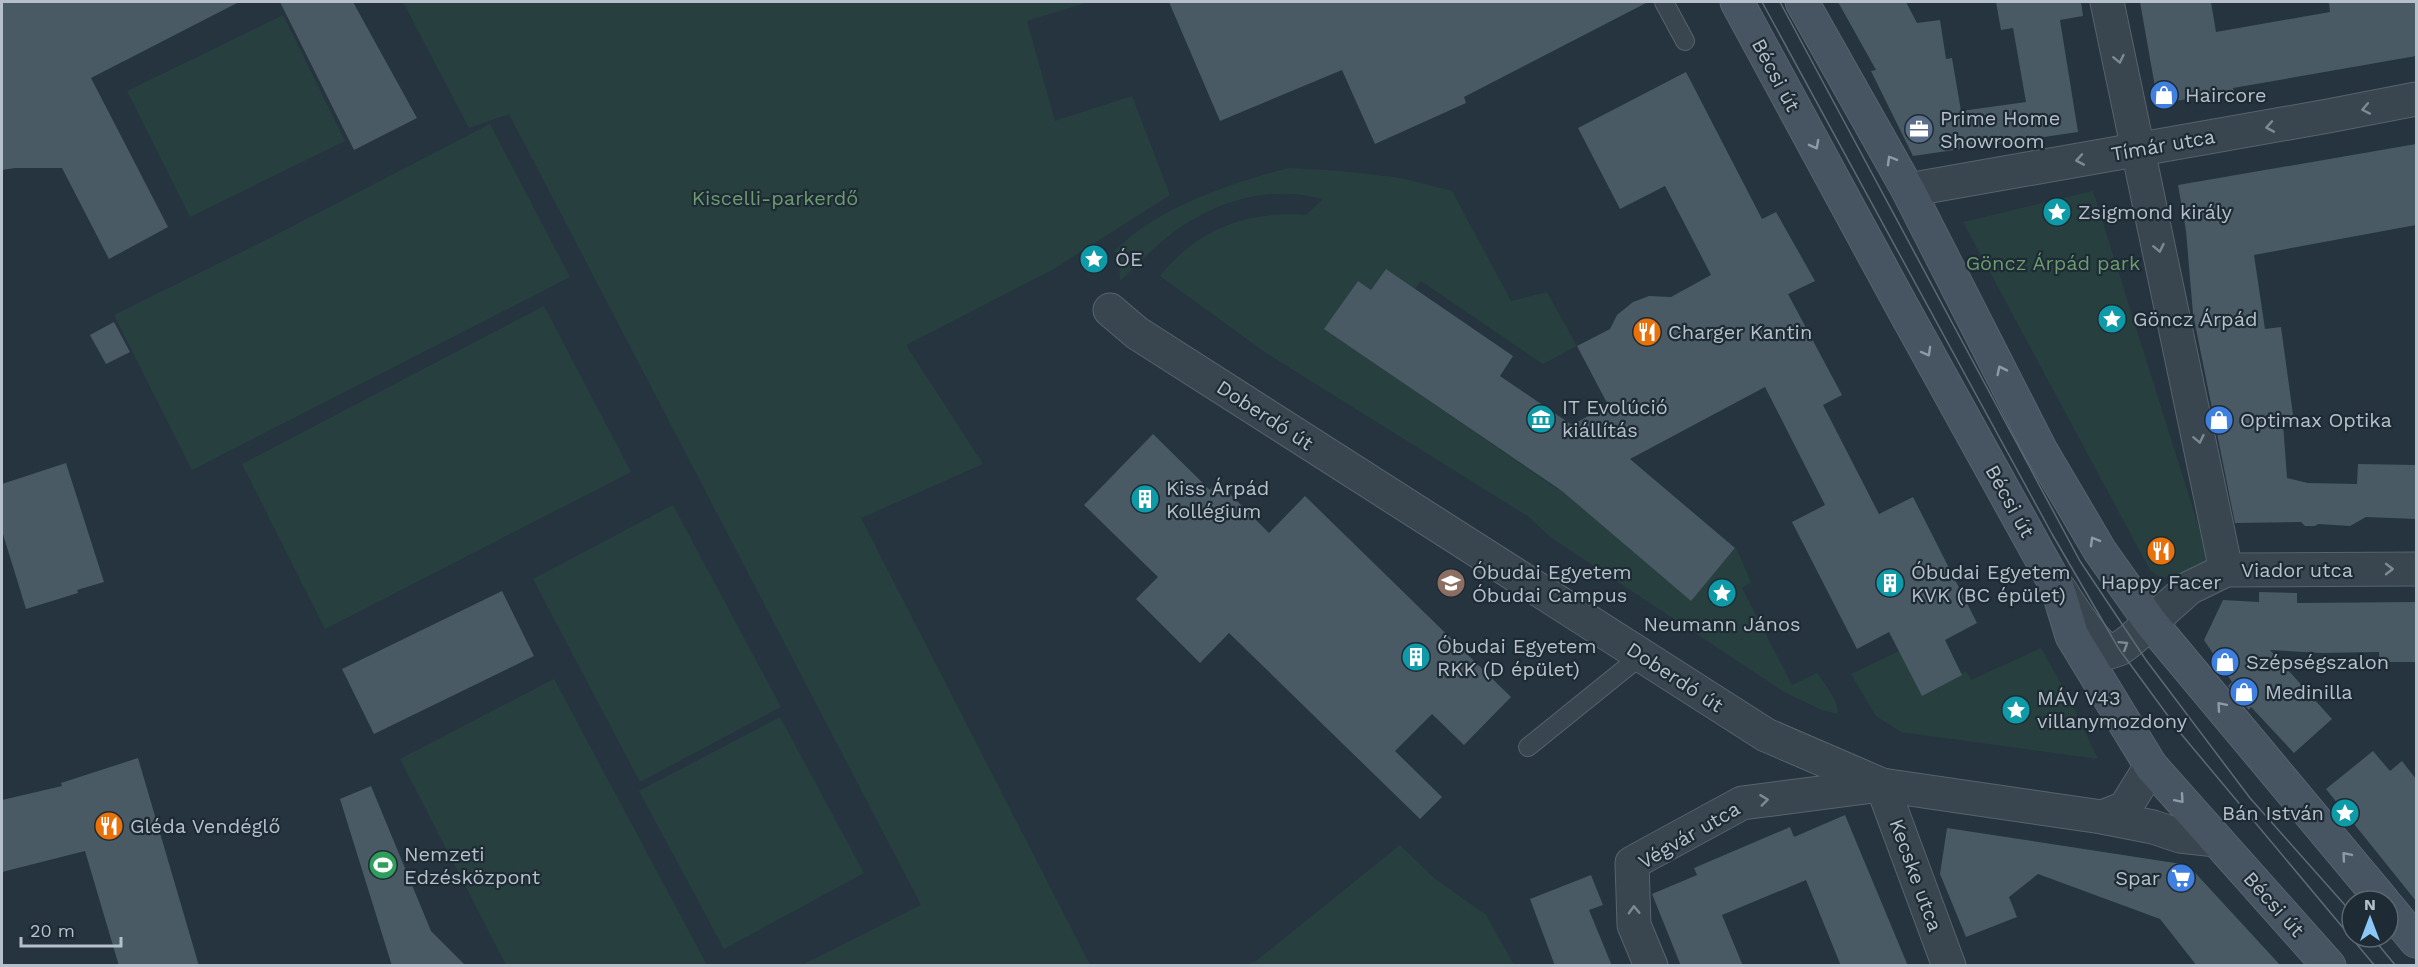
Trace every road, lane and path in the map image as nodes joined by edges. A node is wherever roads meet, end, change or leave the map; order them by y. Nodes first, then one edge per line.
1 (1664, 2) edge
2 (1737, 2) edge
3 (1802, 2) edge
4 (2107, 2) edge
5 (1685, 41) dead end
6 (2416, 99) edge
7 (2137, 150) junction
8 (1908, 190) junction
9 (1110, 310) dead end
10 (2416, 569) edge
11 (2226, 570) junction
12 (2057, 586) junction
13 (2151, 624) junction
14 (1642, 655) junction
15 (1528, 747) dead end
16 (2151, 766) junction
17 (1882, 785) junction
18 (2102, 817) junction
19 (2216, 840) junction
20 (2373, 889) edge
21 (2400, 922) edge
22 (2416, 941) edge
23 (1651, 966) edge
24 (1948, 966) edge
25 (2329, 966) edge

1 - 5 lane
2 -> 12 main road, Bécsi út
8 -> 3 main road
4 -> 7 street
6 -> 7 street, Tímár utca
7 -> 8 street, Tímár utca
7 -> 11 street
13 -> 8 main road
9 - 14 street, Doberdó út
11 -> 10 street, Viador utca
11 - 13 street, Viador utca
12 -> 13 street, Viador utca
12 - 16 main road, Bécsi út
20 -> 13 main road
14 - 15 lane
14 - 17 street, Doberdó út
16 - 18 street
16 -> 19 main road, Bécsi út
17 - 18 street, Doberdó út
23 -> 17 street, Végvár utca
17 - 24 street, Kecske utca
18 - 19 street, Doberdó út
19 - 25 main road, Bécsi út
21 - 22 main road

